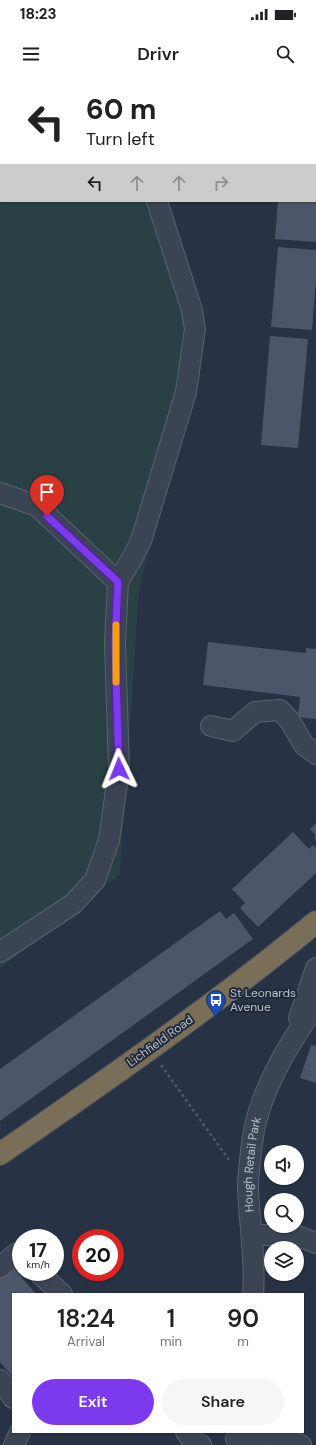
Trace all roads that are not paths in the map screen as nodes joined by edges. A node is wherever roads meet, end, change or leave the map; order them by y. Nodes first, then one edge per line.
1 (157, 202) edge
2 (0, 493) edge
3 (118, 582) junction
4 (211, 726) dead end
5 (316, 754) edge
6 (316, 922) edge
7 (0, 952) edge
8 (316, 968) edge
9 (316, 1004) edge
10 (291, 1042) junction
11 (0, 1154) edge
12 (252, 1235) junction
13 (316, 1243) edge
14 (12, 1257) edge
15 (0, 1268) edge
16 (48, 1281) edge
17 (61, 1293) edge
18 (253, 1293) edge
19 (0, 1380) edge
20 (12, 1397) edge
21 (20, 1433) edge
22 (179, 1433) edge
23 (187, 1433) edge
24 (271, 1433) edge
25 (235, 1439) edge
26 (14, 1445) edge
27 (174, 1445) edge
28 (201, 1445) edge
29 (301, 1445) edge

1 - 3 street
2 - 3 street
3 - 7 street
4 - 5 street
6 - 11 highway, Lichfield Road
8 - 10 street, Hough Retail Park
9 - 10 street, Hough Retail Park
10 - 12 street, Hough Retail Park
12 - 13 street
12 - 18 street, Hough Retail Park
14 - 15 street
16 - 17 street
19 - 20 street
21 - 26 street
22 - 27 street
23 - 28 street
24 - 25 street
24 - 29 street

